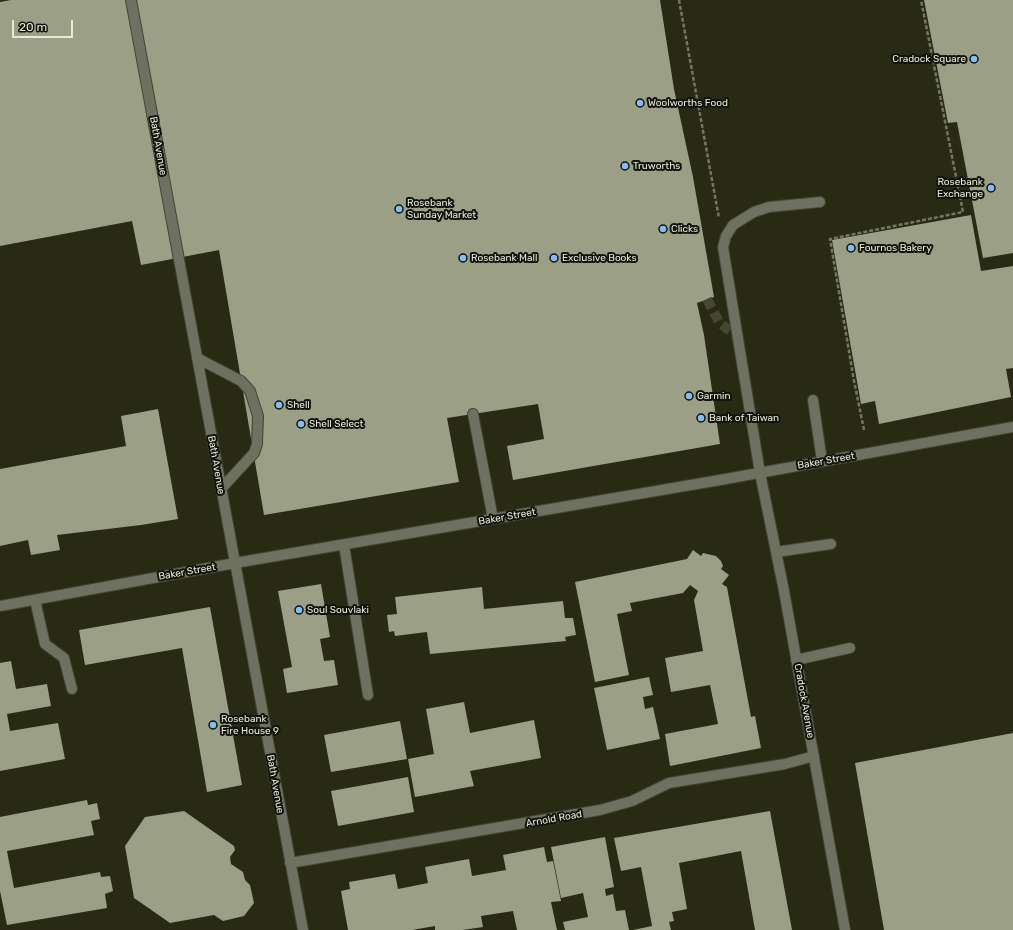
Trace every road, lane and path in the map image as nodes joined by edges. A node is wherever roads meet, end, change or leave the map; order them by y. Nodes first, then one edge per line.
1 (131, 0) edge
2 (679, 0) edge
3 (921, 0) edge
4 (820, 202) dead end
5 (724, 240) junction
6 (197, 358) junction
7 (812, 400) dead end
8 (473, 414) dead end
9 (1013, 426) edge
10 (864, 430) dead end
11 (822, 461) junction
12 (760, 473) junction
13 (221, 489) junction
14 (493, 519) junction
15 (831, 544) dead end
16 (344, 545) junction
17 (776, 552) junction
18 (234, 563) junction
19 (35, 600) junction
20 (0, 606) edge
21 (850, 648) dead end
22 (796, 660) junction
23 (72, 689) dead end
24 (368, 695) dead end
25 (814, 756) junction
26 (290, 863) junction
27 (303, 930) edge
28 (845, 930) edge

1 - 6 street, Bath Avenue
2 - 5 path
3 - 10 path
4 - 5 street
5 - 12 street, Cradock Avenue
6 - 13 street, Bath Avenue
6 - 13 street
7 - 11 street
8 - 14 street
9 - 11 street, Baker Street
11 - 12 street, Baker Street
12 - 14 street, Baker Street
12 - 17 street, Cradock Avenue
13 - 18 street, Bath Avenue
14 - 16 street, Baker Street
15 - 17 street
16 - 18 street, Baker Street
16 - 24 street
17 - 22 street, Cradock Avenue
18 - 19 street, Baker Street
18 - 26 street, Bath Avenue
19 - 20 street, Baker Street
19 - 23 street
21 - 22 street
22 - 25 street, Cradock Avenue
25 - 26 street, Arnold Road
25 - 28 street, Cradock Avenue
26 - 27 street, Bath Avenue

